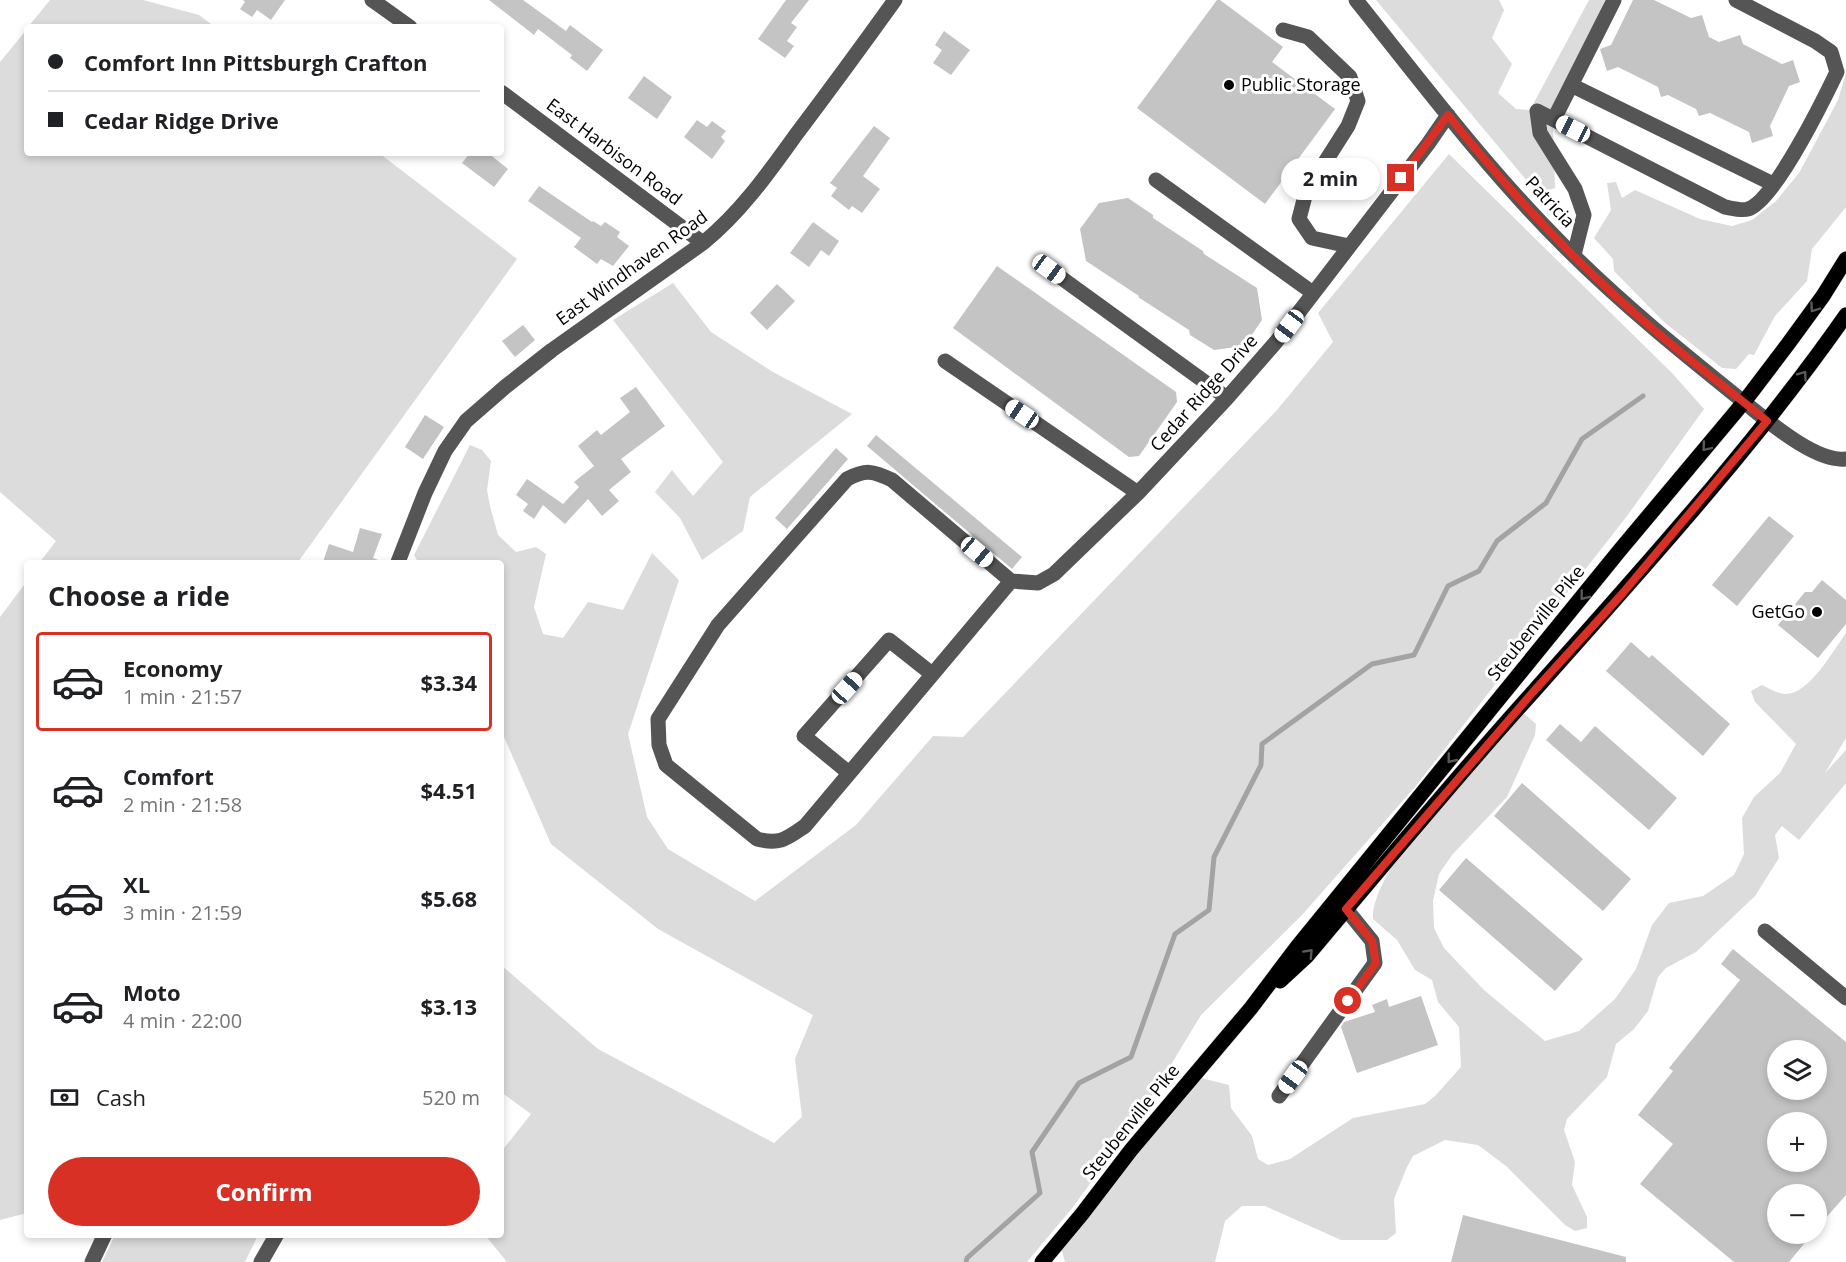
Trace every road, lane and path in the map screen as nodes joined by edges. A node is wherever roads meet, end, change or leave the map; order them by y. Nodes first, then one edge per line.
1 (372, 0) edge
2 (895, 0) edge
3 (1356, 0) edge
4 (1614, 0) edge
5 (1736, 0) edge
6 (406, 24) edge
7 (1282, 30) dead end
8 (1571, 85) junction
9 (504, 94) edge
10 (1448, 115) junction
11 (1554, 120) junction
12 (1156, 180) dead end
13 (1773, 184) junction
14 (703, 243) junction
15 (1349, 246) junction
16 (1574, 255) junction
17 (1846, 259) edge
18 (1049, 269) dead end
19 (1313, 293) junction
20 (1846, 315) edge
21 (945, 361) dead end
22 (1227, 398) junction
23 (1744, 402) junction
24 (1767, 421) junction
25 (1846, 459) edge
26 (1138, 493) junction
27 (399, 560) edge
28 (1011, 581) junction
29 (932, 674) junction
30 (849, 773) junction
31 (1346, 909) junction
32 (1765, 931) dead end
33 (1846, 998) edge
34 (1251, 1008) junction
35 (1279, 1096) dead end
36 (103, 1238) edge
37 (275, 1238) edge
38 (92, 1262) edge
39 (261, 1262) edge
40 (1042, 1262) edge

1 - 6 street
2 - 14 street, East Windhaven Road
3 - 10 street, Patricia
4 - 8 street
5 - 13 street
7 - 15 street
8 - 11 street
8 - 13 street
9 - 14 street, East Harbison Road
10 - 15 street, Cedar Ridge Drive
10 - 16 street, Patricia
11 - 13 street
11 - 16 street
12 - 19 street
14 - 27 street, East Windhaven Road
15 - 19 street, Cedar Ridge Drive
16 - 23 street, Patricia
17 -> 23 main road, Steubenville Pike
18 - 22 street
19 - 22 street, Cedar Ridge Drive
24 -> 20 main road, Steubenville Pike
21 - 26 street
22 - 26 street, Cedar Ridge Drive
23 - 24 street, Patricia
23 -> 34 main road, Steubenville Pike
24 - 25 street, Patricia
24 - 31 main road, Steubenville Pike
26 - 28 street, Cedar Ridge Drive
28 - 29 street
28 - 30 street
29 - 30 street
29 - 30 street
34 -> 31 main road, Steubenville Pike
31 - 35 street
32 - 33 street
34 - 40 main road, Steubenville Pike
36 - 38 street
37 - 39 street

